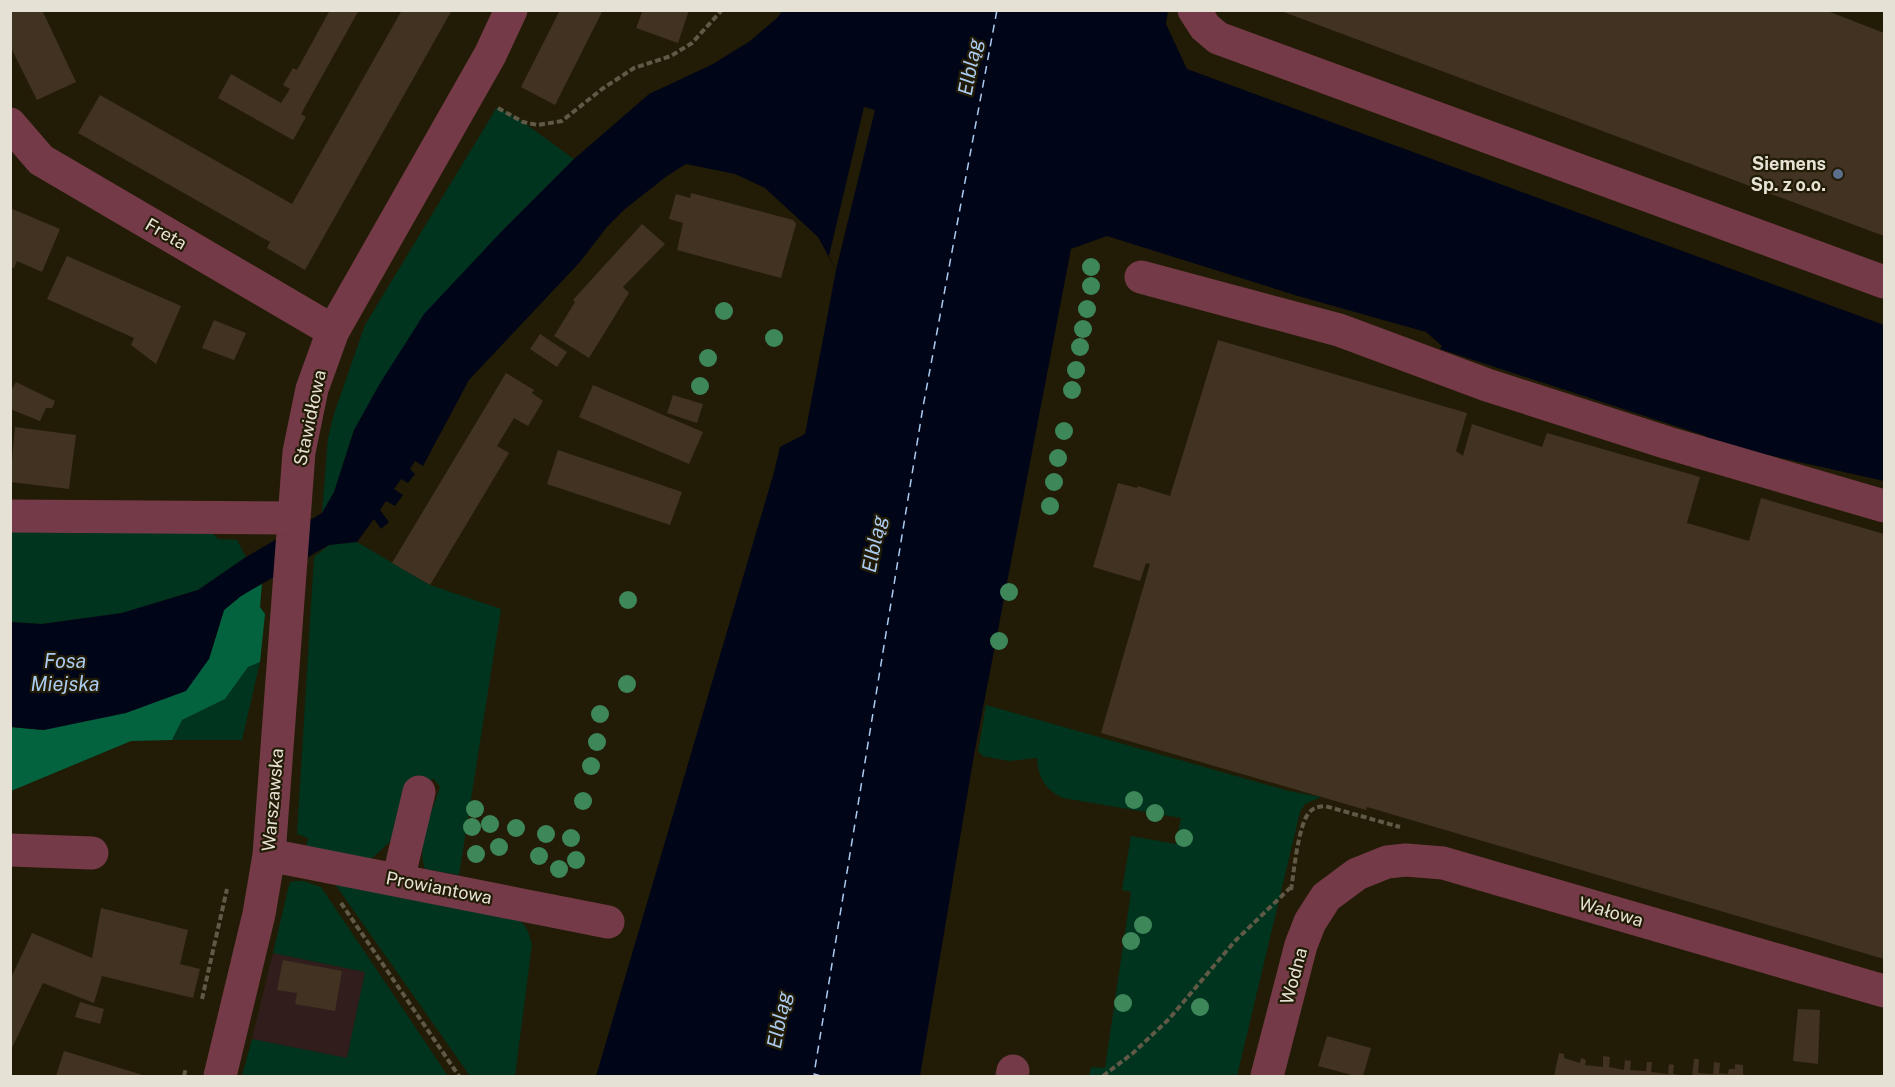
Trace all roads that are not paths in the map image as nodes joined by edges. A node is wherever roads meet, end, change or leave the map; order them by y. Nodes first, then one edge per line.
1 (511, 10) edge
2 (1194, 10) edge
3 (10, 124) edge
4 (1141, 277) dead end
5 (1884, 282) edge
6 (333, 331) junction
7 (1884, 506) edge
8 (10, 516) edge
9 (293, 518) junction
10 (419, 792) dead end
11 (10, 850) edge
12 (92, 853) dead end
13 (269, 855) junction
14 (398, 880) junction
15 (1340, 885) joint
16 (608, 922) dead end
17 (1884, 991) edge
18 (220, 1077) edge
19 (1267, 1077) edge

1 - 6 street, Stawidłowa
2 - 5 street
3 - 6 street, Freta
4 - 7 street
6 - 9 street, Stawidłowa
8 - 9 street
9 - 13 street, Warszawska
10 - 14 street
11 - 12 street
13 - 14 street, Prowiantowa
13 - 18 street, Warszawska
14 - 16 street, Prowiantowa
15 - 17 street, Wałowa
15 - 19 street, Wodna

